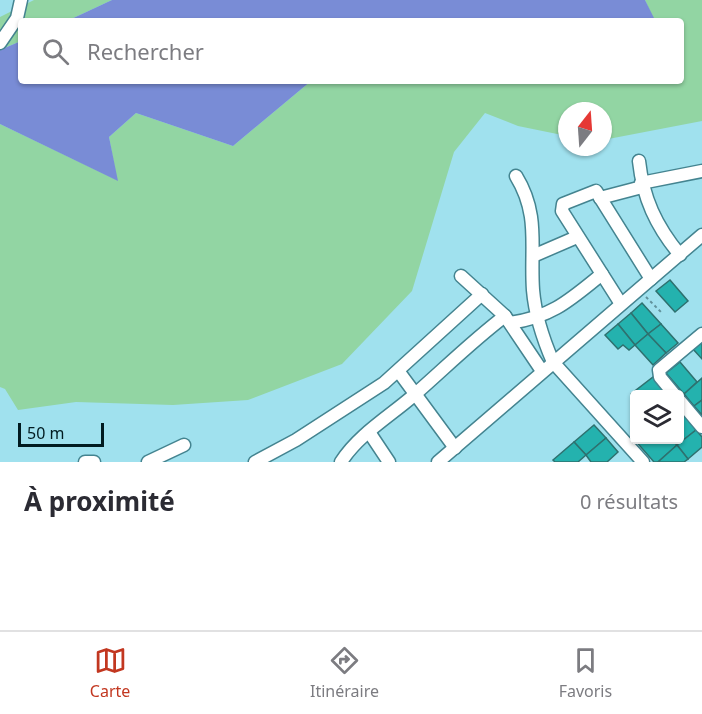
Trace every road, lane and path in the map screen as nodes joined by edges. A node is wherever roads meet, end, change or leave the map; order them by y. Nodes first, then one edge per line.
1 (21, 0) edge
2 (0, 43) edge
3 (639, 161) dead end
4 (702, 171) edge
5 (516, 176) dead end
6 (642, 185) junction
7 (600, 198) junction
8 (702, 236) edge
9 (577, 237) junction
10 (680, 255) junction
11 (533, 256) junction
12 (602, 274) junction
13 (461, 276) dead end
14 (651, 279) junction
15 (640, 289) junction
16 (482, 294) junction
17 (621, 304) junction
18 (661, 312) dead end
19 (538, 318) junction
20 (507, 320) junction
21 (702, 334) edge
22 (553, 362) junction
23 (542, 371) junction
24 (399, 372) junction
25 (671, 390) edge
26 (414, 395) junction
27 (684, 406) edge
28 (702, 427) edge
29 (369, 432) junction
30 (184, 445) dead end
31 (455, 448) junction
32 (261, 460) edge
33 (85, 462) edge
34 (94, 462) edge
35 (148, 462) edge
36 (342, 462) edge
37 (389, 462) edge
38 (438, 462) edge
39 (643, 462) edge

1 - 2 street
3 - 6 street
4 - 6 street
5 - 11 street
6 - 7 street
6 - 10 street
7 - 9 street
7 - 14 street
8 - 10 street
9 - 11 street
9 - 12 street
10 - 14 street
11 - 19 street
12 - 17 street
12 - 19 street
13 - 16 street
14 - 15 street
15 - 17 street
15 - 18 path
16 - 20 street
16 - 24 street
17 - 22 street
19 - 20 street
19 - 22 street
20 - 23 street
20 - 26 street
21 - 25 street
22 - 23 street
22 - 39 street
23 - 31 street
24 - 26 street
24 - 32 street
26 - 29 street
26 - 31 street
27 - 28 street
29 - 36 street
29 - 37 street
30 - 35 street
31 - 38 street
33 - 34 street

